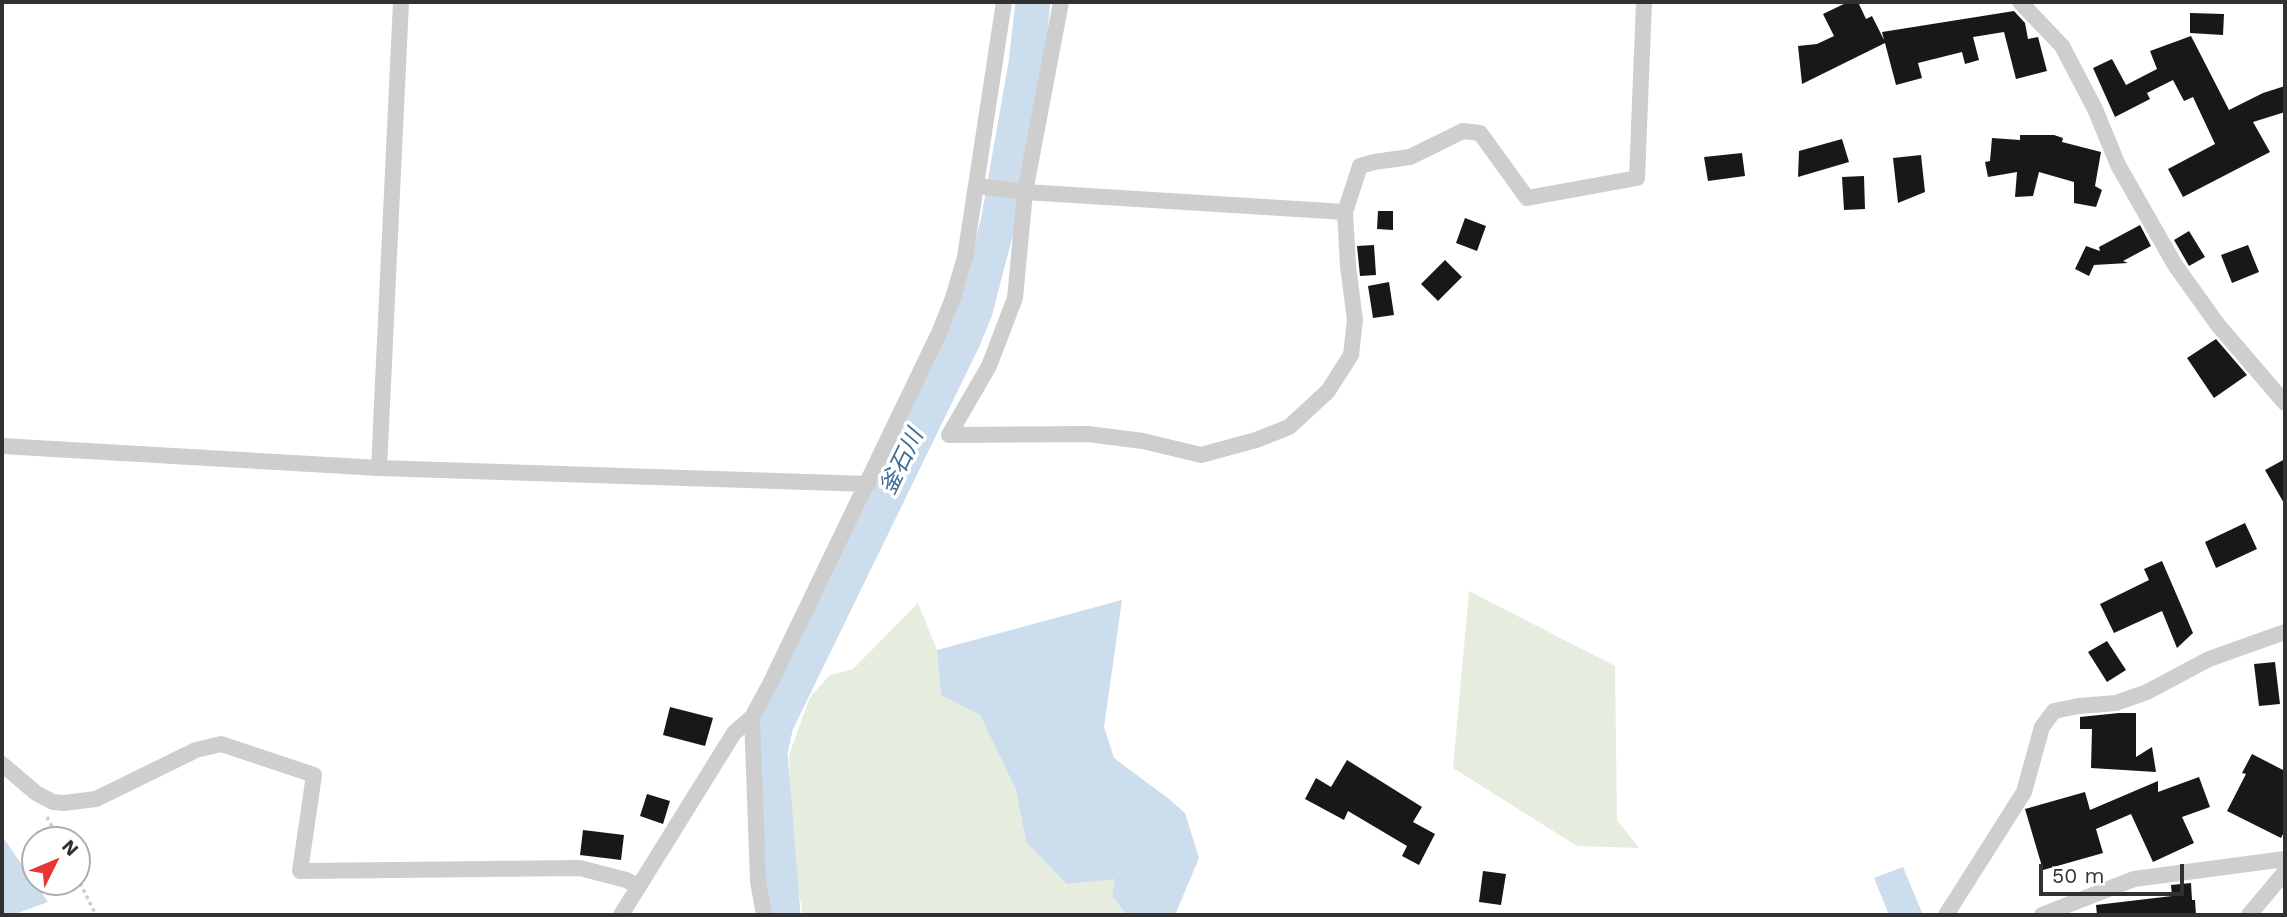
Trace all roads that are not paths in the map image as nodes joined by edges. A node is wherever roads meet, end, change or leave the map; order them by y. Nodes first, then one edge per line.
1 (401, 2) edge
2 (1003, 2) edge
3 (1061, 2) edge
4 (1644, 2) edge
5 (2020, 2) edge
6 (983, 187) junction
7 (1022, 192) junction
8 (1345, 212) junction
9 (2285, 402) edge
10 (2, 446) edge
11 (379, 468) junction
12 (868, 484) junction
13 (2285, 632) edge
14 (752, 717) junction
15 (2, 764) edge
16 (2285, 859) edge
17 (2285, 873) edge
18 (638, 886) junction
19 (621, 915) edge
20 (764, 915) edge
21 (1946, 915) edge
22 (2042, 915) edge
23 (2249, 915) edge

1 - 11 street
2 - 6 street
3 - 7 street
4 - 8 street
5 - 9 street
6 - 7 street
6 - 12 street
7 - 8 street
7 - 8 street
10 - 11 street
11 - 12 street
12 - 14 street
13 - 21 street
14 - 18 street
14 - 20 street
15 - 18 street
16 - 22 street
17 - 23 street
18 - 19 street

